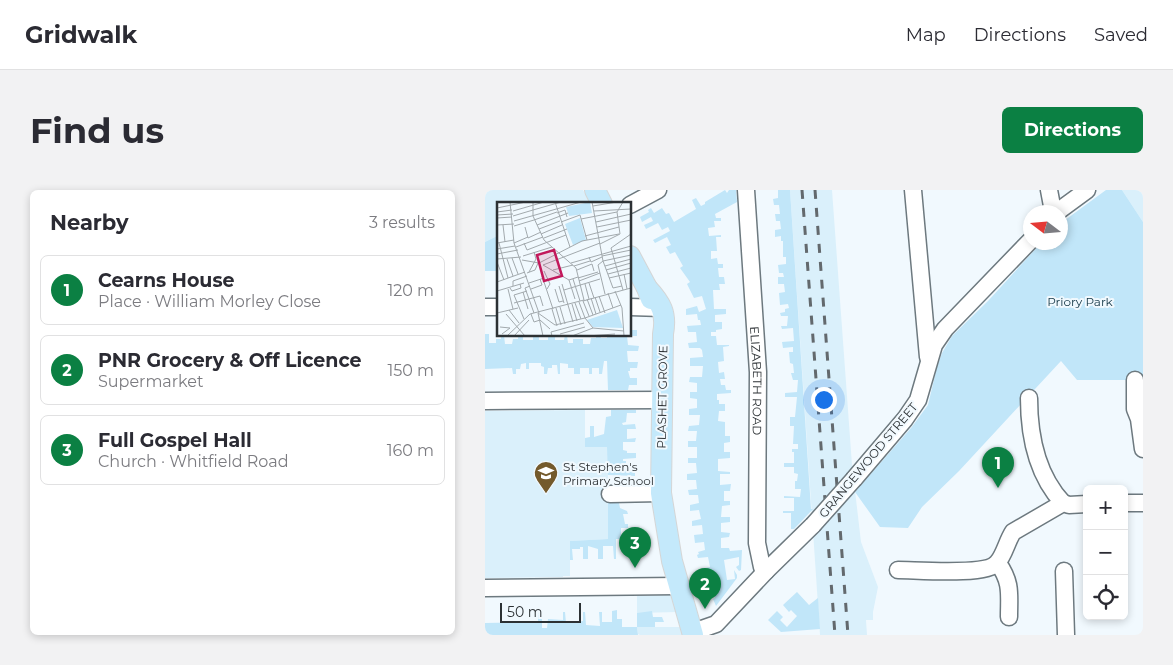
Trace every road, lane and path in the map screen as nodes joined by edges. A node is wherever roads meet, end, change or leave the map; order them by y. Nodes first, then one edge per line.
1 (595, 190) edge
2 (658, 190) edge
3 (746, 190) edge
4 (913, 190) edge
5 (1049, 190) edge
6 (1087, 190) edge
7 (601, 202) edge
8 (631, 204) edge
9 (1052, 205) edge
10 (1067, 205) edge
11 (1023, 248) edge
12 (631, 258) edge
13 (631, 307) edge
14 (658, 308) junction
15 (928, 364) junction
16 (1135, 380) dead end
17 (1029, 398) dead end
18 (662, 400) junction
19 (485, 401) edge
20 (1143, 449) edge
21 (661, 493) junction
22 (609, 494) dead end
23 (1063, 502) junction
24 (1128, 503) edge
25 (1143, 503) edge
26 (1083, 504) edge
27 (998, 563) junction
28 (898, 570) dead end
29 (1064, 570) dead end
30 (766, 571) junction
31 (679, 586) junction
32 (485, 588) edge
33 (1009, 618) dead end
34 (693, 633) edge
35 (1067, 635) edge

1 - 7 main road
2 - 8 street
3 - 30 street, ELIZABETH ROAD
4 - 15 street
5 - 9 street
6 - 10 street
11 - 15 street, GRANGEWOOD STREET
12 - 14 main road, PLASHET GROVE
13 - 14 street
14 - 18 main road, PLASHET GROVE
15 - 30 street, GRANGEWOOD STREET, bridge
16 - 20 street
17 - 23 street
18 - 19 street
18 - 21 main road, PLASHET GROVE
21 - 22 street
21 - 31 main road, PLASHET GROVE
23 - 26 street
23 - 27 street
24 - 25 street
27 - 28 street
27 - 33 street
29 - 35 street
30 - 34 street, GRANGEWOOD STREET
31 - 32 street
31 - 34 main road, PLASHET GROVE

